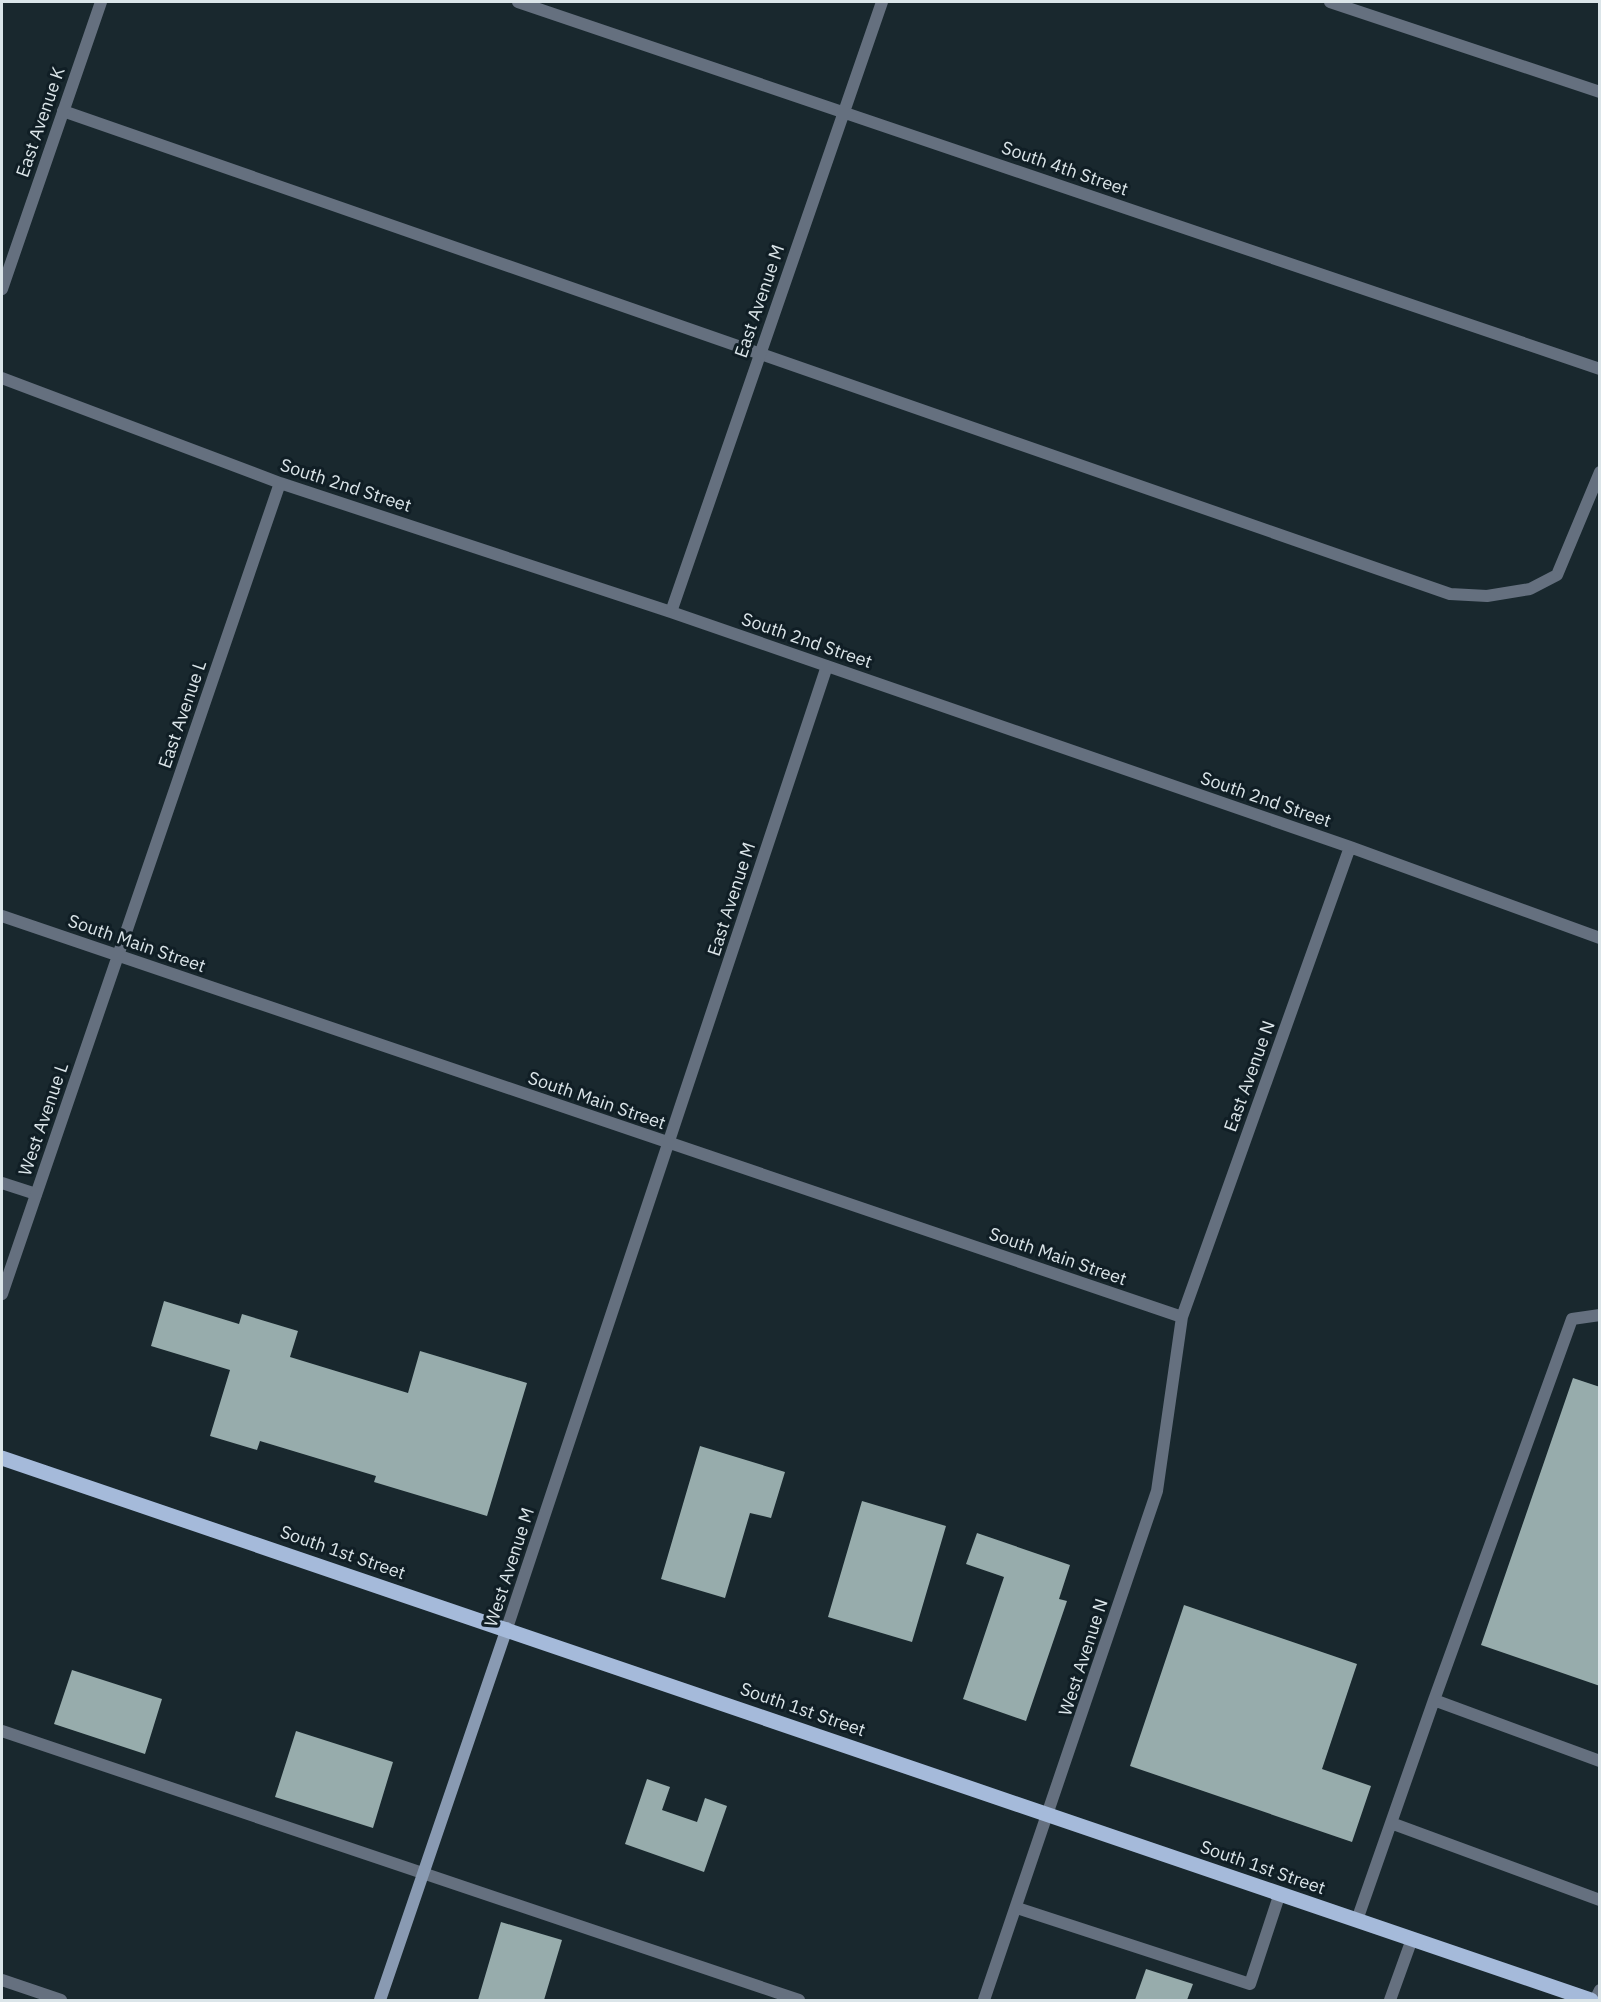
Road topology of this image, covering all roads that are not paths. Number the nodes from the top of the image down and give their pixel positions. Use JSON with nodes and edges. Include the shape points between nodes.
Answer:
{"nodes":[{"id":1,"x":101,"y":2,"type":"edge"},
{"id":2,"x":518,"y":2,"type":"edge"},
{"id":3,"x":882,"y":2,"type":"edge"},
{"id":4,"x":1330,"y":2,"type":"edge"},
{"id":5,"x":1599,"y":92,"type":"edge"},
{"id":6,"x":63,"y":111,"type":"junction"},
{"id":7,"x":844,"y":112,"type":"junction"},
{"id":8,"x":2,"y":289,"type":"edge"},
{"id":9,"x":760,"y":354,"type":"junction"},
{"id":10,"x":1599,"y":369,"type":"edge"},
{"id":11,"x":2,"y":378,"type":"edge"},
{"id":12,"x":1599,"y":472,"type":"edge"},
{"id":13,"x":280,"y":483,"type":"junction"},
{"id":14,"x":670,"y":612,"type":"junction"},
{"id":15,"x":828,"y":666,"type":"junction"},
{"id":16,"x":1350,"y":847,"type":"junction"},
{"id":17,"x":2,"y":916,"type":"edge"},
{"id":18,"x":1599,"y":938,"type":"edge"},
{"id":19,"x":118,"y":956,"type":"junction"},
{"id":20,"x":668,"y":1143,"type":"junction"},
{"id":21,"x":2,"y":1183,"type":"edge"},
{"id":22,"x":36,"y":1194,"type":"junction"},
{"id":23,"x":2,"y":1294,"type":"edge"},
{"id":24,"x":1599,"y":1315,"type":"edge"},
{"id":25,"x":1182,"y":1317,"type":"junction"},
{"id":26,"x":2,"y":1458,"type":"edge"},
{"id":27,"x":507,"y":1628,"type":"junction"},
{"id":28,"x":1434,"y":1700,"type":"junction"},
{"id":29,"x":2,"y":1731,"type":"edge"},
{"id":30,"x":1599,"y":1761,"type":"edge"},
{"id":31,"x":1050,"y":1814,"type":"junction"},
{"id":32,"x":1390,"y":1823,"type":"junction"},
{"id":33,"x":424,"y":1874,"type":"junction"},
{"id":34,"x":1280,"y":1893,"type":"junction"},
{"id":35,"x":1599,"y":1900,"type":"edge"},
{"id":36,"x":1017,"y":1908,"type":"junction"},
{"id":37,"x":1357,"y":1920,"type":"junction"},
{"id":38,"x":1412,"y":1939,"type":"junction"},
{"id":39,"x":2,"y":1980,"type":"edge"},
{"id":40,"x":1599,"y":1990,"type":"edge"},
{"id":41,"x":61,"y":2001,"type":"edge"},
{"id":42,"x":380,"y":2001,"type":"edge"},
{"id":43,"x":799,"y":2001,"type":"edge"},
{"id":44,"x":984,"y":2001,"type":"edge"},
{"id":45,"x":1390,"y":2001,"type":"edge"},
{"id":46,"x":1593,"y":2001,"type":"edge"}],
"edges":[{"from":1,"to":6,"type":"street","name":"East Avenue K"},
{"from":2,"to":7,"type":"street","name":"South 4th Street"},
{"from":3,"to":7,"type":"street","name":"East Avenue M"},
{"from":4,"to":5,"type":"street"},
{"from":6,"to":8,"type":"street","name":"East Avenue K"},
{"from":6,"to":9,"type":"street"},
{"from":7,"to":9,"type":"street","name":"East Avenue M"},
{"from":7,"to":10,"type":"street","name":"South 4th Street"},
{"from":9,"to":12,"type":"street","via":[[1450,594],[1487,596],[1530,590],[1557,575]]},
{"from":9,"to":14,"type":"street","name":"East Avenue M"},
{"from":11,"to":13,"type":"street","name":"South 2nd Street"},
{"from":13,"to":14,"type":"street","name":"South 2nd Street"},
{"from":13,"to":19,"type":"street","name":"East Avenue L"},
{"from":14,"to":15,"type":"street","name":"South 2nd Street"},
{"from":15,"to":16,"type":"street","name":"South 2nd Street"},
{"from":15,"to":20,"type":"street","name":"East Avenue M"},
{"from":16,"to":18,"type":"street","name":"South 2nd Street"},
{"from":16,"to":25,"type":"street","name":"East Avenue N"},
{"from":17,"to":19,"type":"street","name":"South Main Street"},
{"from":19,"to":20,"type":"street","name":"South Main Street"},
{"from":19,"to":22,"type":"street","name":"West Avenue L"},
{"from":20,"to":25,"type":"street","name":"South Main Street"},
{"from":20,"to":27,"type":"street","name":"West Avenue M"},
{"from":21,"to":22,"type":"street"},
{"from":22,"to":23,"type":"street","name":"West Avenue L"},
{"from":24,"to":28,"type":"street","via":[[1572,1319]]},
{"from":25,"to":31,"type":"street","name":"West Avenue N","via":[[1157,1491]]},
{"from":26,"to":27,"type":"main road","name":"South 1st Street"},
{"from":27,"to":31,"type":"main road","name":"South 1st Street"},
{"from":27,"to":33,"type":"street","name":"West Avenue M"},
{"from":28,"to":30,"type":"street"},
{"from":28,"to":32,"type":"street"},
{"from":29,"to":33,"type":"street"},
{"from":31,"to":34,"type":"main road","name":"South 1st Street"},
{"from":31,"to":36,"type":"street","name":"West Avenue N"},
{"from":32,"to":35,"type":"street"},
{"from":32,"to":37,"type":"street"},
{"from":33,"to":42,"type":"street","name":"West Avenue M"},
{"from":33,"to":43,"type":"street"},
{"from":34,"to":36,"type":"street","via":[[1250,1984]]},
{"from":34,"to":37,"type":"main road","name":"South 1st Street"},
{"from":36,"to":44,"type":"street","name":"West Avenue N"},
{"from":37,"to":38,"type":"main road","name":"South 1st Street"},
{"from":38,"to":45,"type":"street"},
{"from":38,"to":46,"type":"main road","name":"South 1st Street"},
{"from":39,"to":41,"type":"street"},
{"from":40,"to":46,"type":"street"}]}
